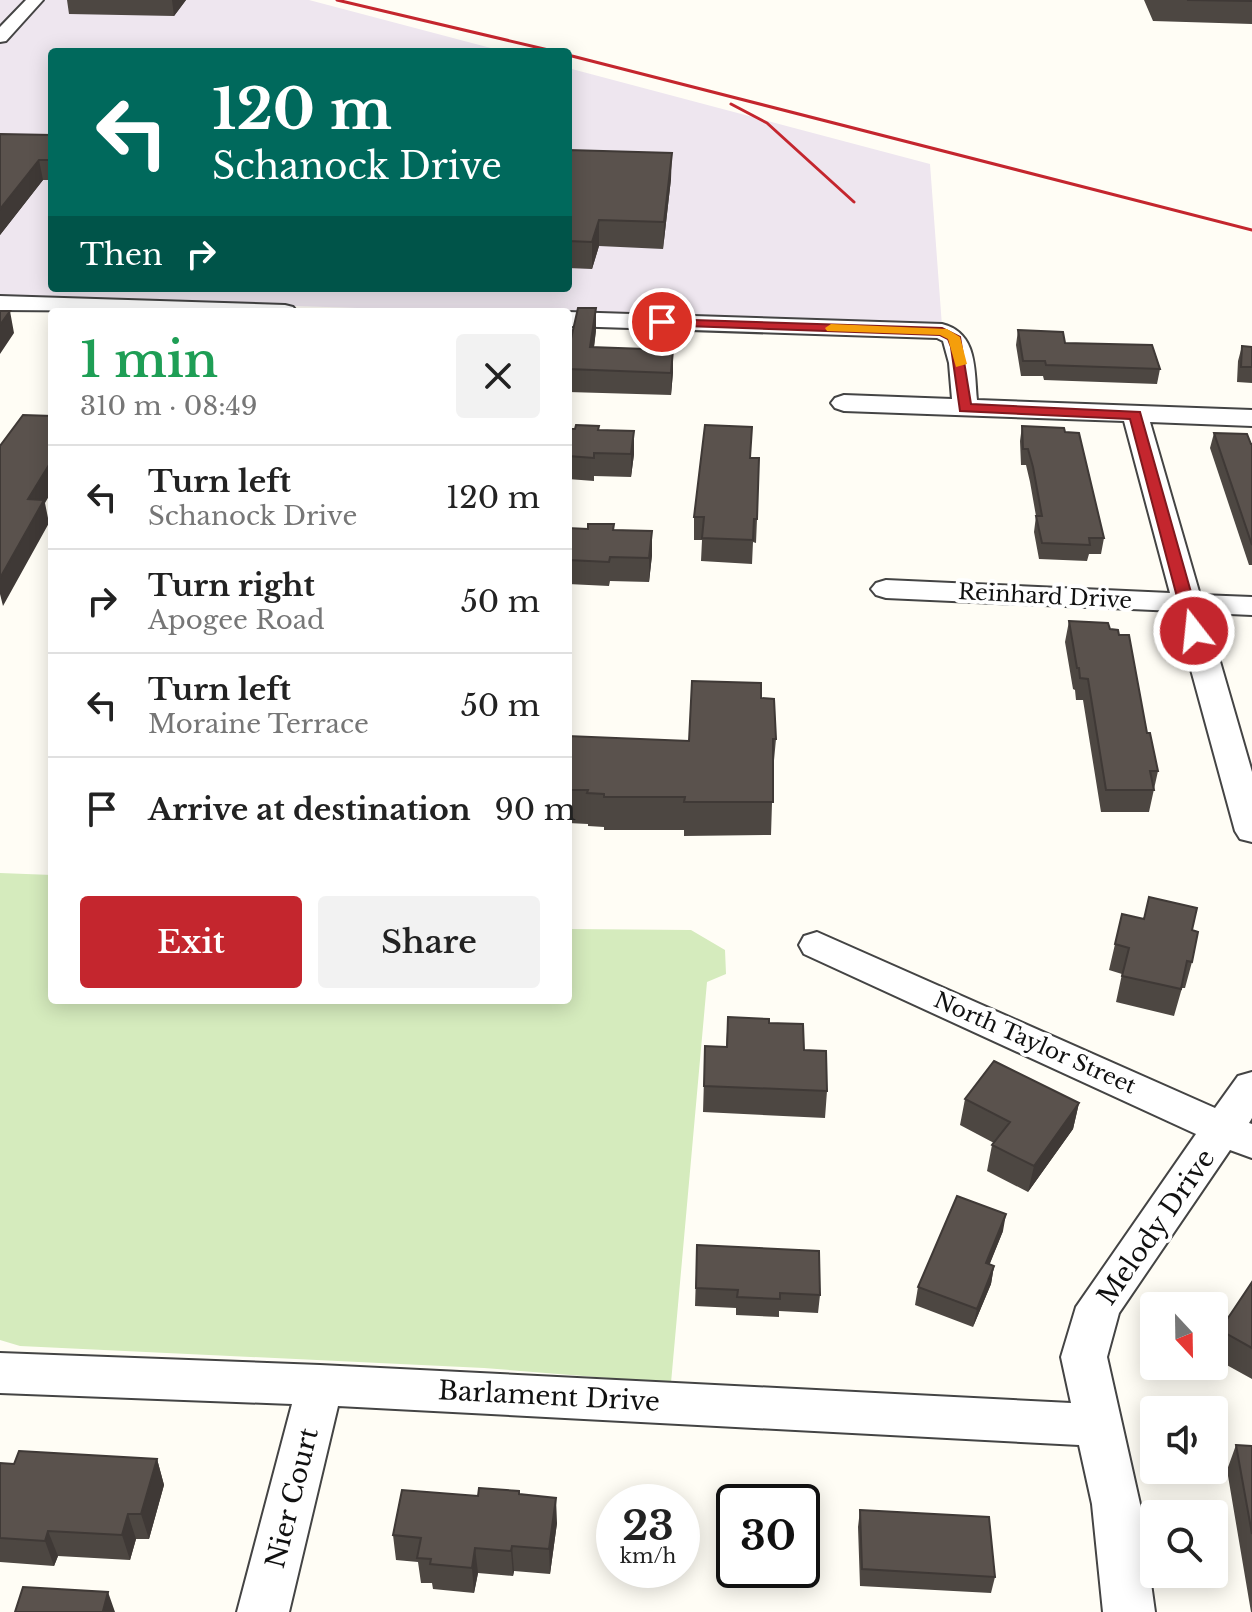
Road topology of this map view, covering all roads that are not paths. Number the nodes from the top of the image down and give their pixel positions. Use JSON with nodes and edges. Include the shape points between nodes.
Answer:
{"nodes":[{"id":1,"x":35,"y":0,"type":"edge"},
{"id":2,"x":0,"y":37,"type":"edge"},
{"id":3,"x":0,"y":303,"type":"edge"},
{"id":4,"x":158,"y":308,"type":"edge"},
{"id":5,"x":572,"y":319,"type":"edge"},
{"id":6,"x":844,"y":403,"type":"dead end"},
{"id":7,"x":965,"y":408,"type":"junction"},
{"id":8,"x":1135,"y":415,"type":"junction"},
{"id":9,"x":1252,"y":418,"type":"edge"},
{"id":10,"x":886,"y":589,"type":"dead end"},
{"id":11,"x":1186,"y":603,"type":"junction"},
{"id":12,"x":1252,"y":606,"type":"edge"},
{"id":13,"x":1252,"y":831,"type":"edge"},
{"id":14,"x":817,"y":945,"type":"dead end"},
{"id":15,"x":1252,"y":1087,"type":"edge"},
{"id":16,"x":1238,"y":1135,"type":"edge"},
{"id":17,"x":0,"y":1373,"type":"edge"},
{"id":18,"x":320,"y":1385,"type":"junction"},
{"id":19,"x":1099,"y":1425,"type":"junction"},
{"id":20,"x":263,"y":1612,"type":"edge"},
{"id":21,"x":1129,"y":1612,"type":"edge"}],
"edges":[{"from":1,"to":2,"type":"street"},
{"from":3,"to":4,"type":"street"},
{"from":5,"to":7,"type":"street","via":[[942,331],[954,337],[957,347]]},
{"from":6,"to":7,"type":"street"},
{"from":7,"to":8,"type":"street"},
{"from":8,"to":9,"type":"street"},
{"from":8,"to":11,"type":"street"},
{"from":10,"to":11,"type":"street","name":"Reinhard Drive"},
{"from":11,"to":12,"type":"street","name":"Reinhard Drive"},
{"from":11,"to":13,"type":"street"},
{"from":14,"to":16,"type":"street","name":"North Taylor Street"},
{"from":15,"to":16,"type":"street","name":"Melody Drive"},
{"from":16,"to":19,"type":"street","name":"Melody Drive","via":[[1098,1307],[1084,1357]]},
{"from":17,"to":18,"type":"street","name":"Barlament Drive"},
{"from":18,"to":19,"type":"street","name":"Barlament Drive"},
{"from":18,"to":20,"type":"street","name":"Nier Court"},
{"from":19,"to":21,"type":"street","name":"Melody Drive","via":[[1116,1504]]}]}
